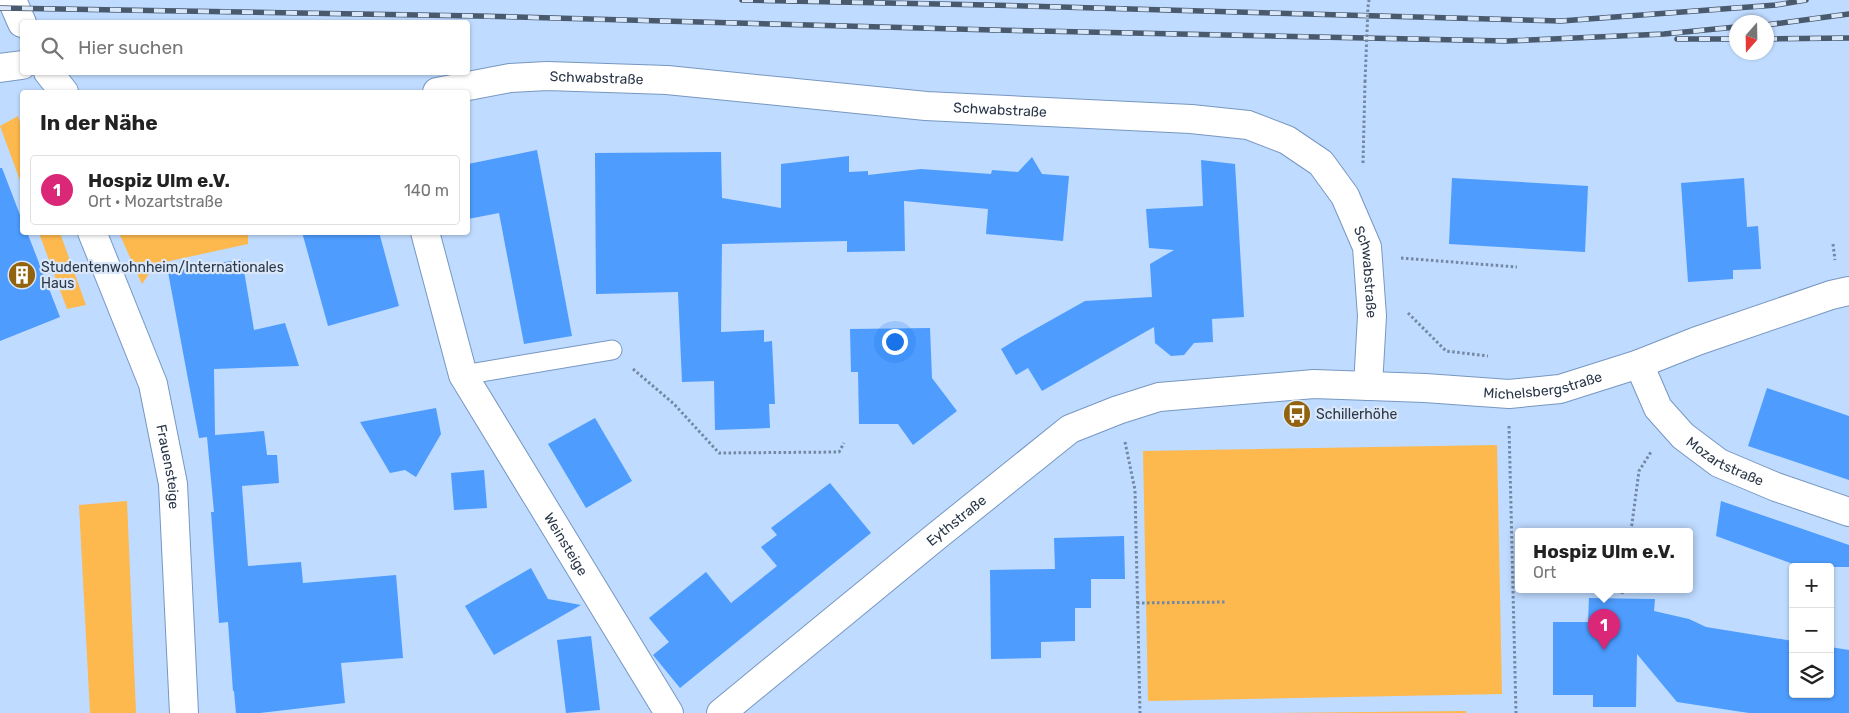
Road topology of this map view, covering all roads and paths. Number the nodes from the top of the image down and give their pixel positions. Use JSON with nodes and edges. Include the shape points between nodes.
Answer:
{"nodes":[{"id":1,"x":12,"y":0,"type":"edge"},
{"id":2,"x":1368,"y":0,"type":"edge"},
{"id":3,"x":21,"y":20,"type":"edge"},
{"id":4,"x":20,"y":65,"type":"edge"},
{"id":5,"x":0,"y":68,"type":"edge"},
{"id":6,"x":50,"y":75,"type":"edge"},
{"id":7,"x":62,"y":90,"type":"edge"},
{"id":8,"x":447,"y":90,"type":"edge"},
{"id":9,"x":1363,"y":172,"type":"dead end"},
{"id":10,"x":93,"y":235,"type":"edge"},
{"id":11,"x":426,"y":235,"type":"edge"},
{"id":12,"x":1398,"y":258,"type":"dead end"},
{"id":13,"x":1516,"y":268,"type":"dead end"},
{"id":14,"x":1849,"y":292,"type":"edge"},
{"id":15,"x":612,"y":350,"type":"joint"},
{"id":16,"x":1639,"y":364,"type":"junction"},
{"id":17,"x":464,"y":375,"type":"junction"},
{"id":18,"x":1368,"y":386,"type":"junction"},
{"id":19,"x":1222,"y":391,"type":"joint"},
{"id":20,"x":1118,"y":410,"type":"junction"},
{"id":21,"x":1671,"y":422,"type":"junction"},
{"id":22,"x":1510,"y":437,"type":"dead end"},
{"id":23,"x":844,"y":443,"type":"dead end"},
{"id":24,"x":1849,"y":512,"type":"edge"},
{"id":25,"x":1631,"y":528,"type":"edge"},
{"id":26,"x":1227,"y":602,"type":"dead end"},
{"id":27,"x":1137,"y":603,"type":"junction"},
{"id":28,"x":184,"y":713,"type":"edge"},
{"id":29,"x":669,"y":713,"type":"edge"},
{"id":30,"x":721,"y":713,"type":"edge"},
{"id":31,"x":1140,"y":713,"type":"edge"},
{"id":32,"x":1516,"y":713,"type":"edge"}],
"edges":[{"from":1,"to":3,"type":"street"},
{"from":2,"to":9,"type":"path","bridge":true},
{"from":4,"to":5,"type":"street"},
{"from":6,"to":7,"type":"street"},
{"from":8,"to":18,"type":"street","name":"Schwabstraße","via":[[510,78],[547,76],[667,80],[926,106],[1191,119],[1248,125],[1287,140],[1321,163],[1345,196],[1367,247],[1372,316]]},
{"from":10,"to":28,"type":"street","name":"Frauensteige","via":[[153,384],[173,484]]},
{"from":11,"to":17,"type":"street","name":"Weinsteige"},
{"from":12,"to":13,"type":"path"},
{"from":14,"to":16,"type":"street","name":"Michelsbergstraße","via":[[1830,294]]},
{"from":15,"to":17,"type":"lane"},
{"from":15,"to":23,"type":"path","via":[[674,404],[720,453],[839,452]]},
{"from":16,"to":18,"type":"street","name":"Michelsbergstraße","via":[[1560,389],[1509,394]]},
{"from":16,"to":21,"type":"street","name":"Mozartstraße","via":[[1654,400]]},
{"from":17,"to":29,"type":"street","name":"Weinsteige"},
{"from":18,"to":19,"type":"street","name":"Michelsbergstraße","via":[[1314,384]]},
{"from":19,"to":20,"type":"street","name":"Eythstraße","via":[[1159,397]]},
{"from":20,"to":27,"type":"path","via":[[1135,490]]},
{"from":20,"to":30,"type":"street","name":"Eythstraße","via":[[1070,429]]},
{"from":21,"to":24,"type":"street","name":"Mozartstraße","via":[[1683,436],[1719,463]]},
{"from":21,"to":25,"type":"path","via":[[1639,471]]},
{"from":22,"to":32,"type":"path"},
{"from":26,"to":27,"type":"path"},
{"from":27,"to":31,"type":"path"}]}
